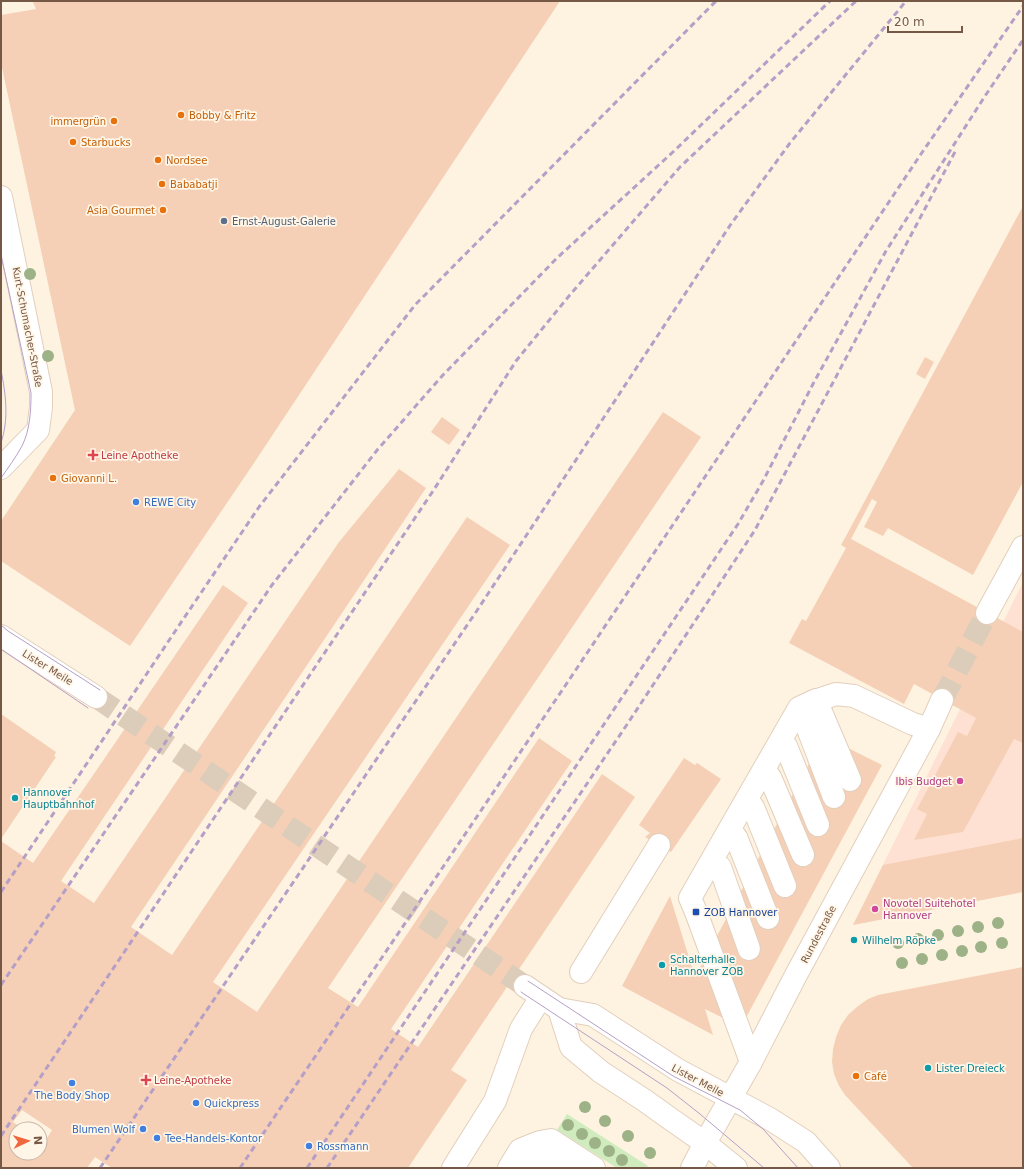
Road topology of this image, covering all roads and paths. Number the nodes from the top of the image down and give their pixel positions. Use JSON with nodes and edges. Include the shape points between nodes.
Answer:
{"nodes":[{"id":1,"x":1,"y":197,"type":"edge"},
{"id":2,"x":1,"y":468,"type":"edge"},
{"id":3,"x":1023,"y":547,"type":"edge"},
{"id":4,"x":987,"y":613,"type":"tunnel mouth"},
{"id":5,"x":1,"y":636,"type":"edge"},
{"id":6,"x":96,"y":697,"type":"tunnel mouth"},
{"id":7,"x":942,"y":700,"type":"tunnel mouth"},
{"id":8,"x":810,"y":706,"type":"junction"},
{"id":9,"x":929,"y":729,"type":"junction"},
{"id":10,"x":786,"y":746,"type":"junction"},
{"id":11,"x":770,"y":777,"type":"junction"},
{"id":12,"x":850,"y":780,"type":"dead end"},
{"id":13,"x":834,"y":798,"type":"dead end"},
{"id":14,"x":753,"y":807,"type":"junction"},
{"id":15,"x":818,"y":825,"type":"dead end"},
{"id":16,"x":736,"y":838,"type":"junction"},
{"id":17,"x":659,"y":845,"type":"dead end"},
{"id":18,"x":803,"y":855,"type":"dead end"},
{"id":19,"x":720,"y":868,"type":"junction"},
{"id":20,"x":784,"y":886,"type":"dead end"},
{"id":21,"x":696,"y":912,"type":"junction"},
{"id":22,"x":768,"y":918,"type":"dead end"},
{"id":23,"x":749,"y":949,"type":"dead end"},
{"id":24,"x":581,"y":972,"type":"dead end"},
{"id":25,"x":541,"y":997,"type":"junction"},
{"id":26,"x":751,"y":1062,"type":"junction"},
{"id":27,"x":731,"y":1098,"type":"junction"},
{"id":28,"x":705,"y":1143,"type":"junction"},
{"id":29,"x":453,"y":1168,"type":"edge"},
{"id":30,"x":509,"y":1168,"type":"edge"},
{"id":31,"x":531,"y":1168,"type":"edge"},
{"id":32,"x":566,"y":1168,"type":"edge"},
{"id":33,"x":594,"y":1168,"type":"edge"},
{"id":34,"x":692,"y":1168,"type":"edge"},
{"id":35,"x":736,"y":1168,"type":"edge"},
{"id":36,"x":829,"y":1168,"type":"edge"}],
"edges":[{"from":1,"to":2,"type":"street","name":"Kurt-Schumacher-Straße","via":[[41,392],[38,430]]},
{"from":3,"to":4,"type":"street"},
{"from":5,"to":6,"type":"street","name":"Lister Meile"},
{"from":7,"to":9,"type":"street","name":"Rundestraße"},
{"from":8,"to":9,"type":"street","via":[[836,694],[854,696]]},
{"from":8,"to":10,"type":"street"},
{"from":8,"to":12,"type":"street"},
{"from":8,"to":13,"type":"street"},
{"from":8,"to":21,"type":"street","via":[[799,708],[690,898]]},
{"from":9,"to":26,"type":"street","name":"Rundestraße"},
{"from":10,"to":11,"type":"street"},
{"from":10,"to":15,"type":"street"},
{"from":11,"to":14,"type":"street"},
{"from":11,"to":18,"type":"street"},
{"from":14,"to":16,"type":"street"},
{"from":14,"to":20,"type":"street"},
{"from":16,"to":19,"type":"street"},
{"from":16,"to":22,"type":"street"},
{"from":17,"to":24,"type":"street"},
{"from":19,"to":21,"type":"street"},
{"from":19,"to":23,"type":"street"},
{"from":21,"to":26,"type":"street"},
{"from":25,"to":27,"type":"street","name":"Lister Meile","via":[[593,1015],[678,1070]]},
{"from":25,"to":28,"type":"street","via":[[571,1047],[601,1072]]},
{"from":25,"to":29,"type":"street","via":[[520,1029],[495,1101]]},
{"from":26,"to":27,"type":"street","name":"Rundestraße"},
{"from":27,"to":28,"type":"street","name":"Rundestraße"},
{"from":27,"to":36,"type":"street","name":"Lister Meile","via":[[806,1142]]},
{"from":28,"to":34,"type":"street","name":"Rundestraße"},
{"from":28,"to":35,"type":"street"},
{"from":30,"to":33,"type":"street","via":[[520,1150],[551,1140]]},
{"from":31,"to":32,"type":"street","via":[[539,1163],[553,1162]]}]}
